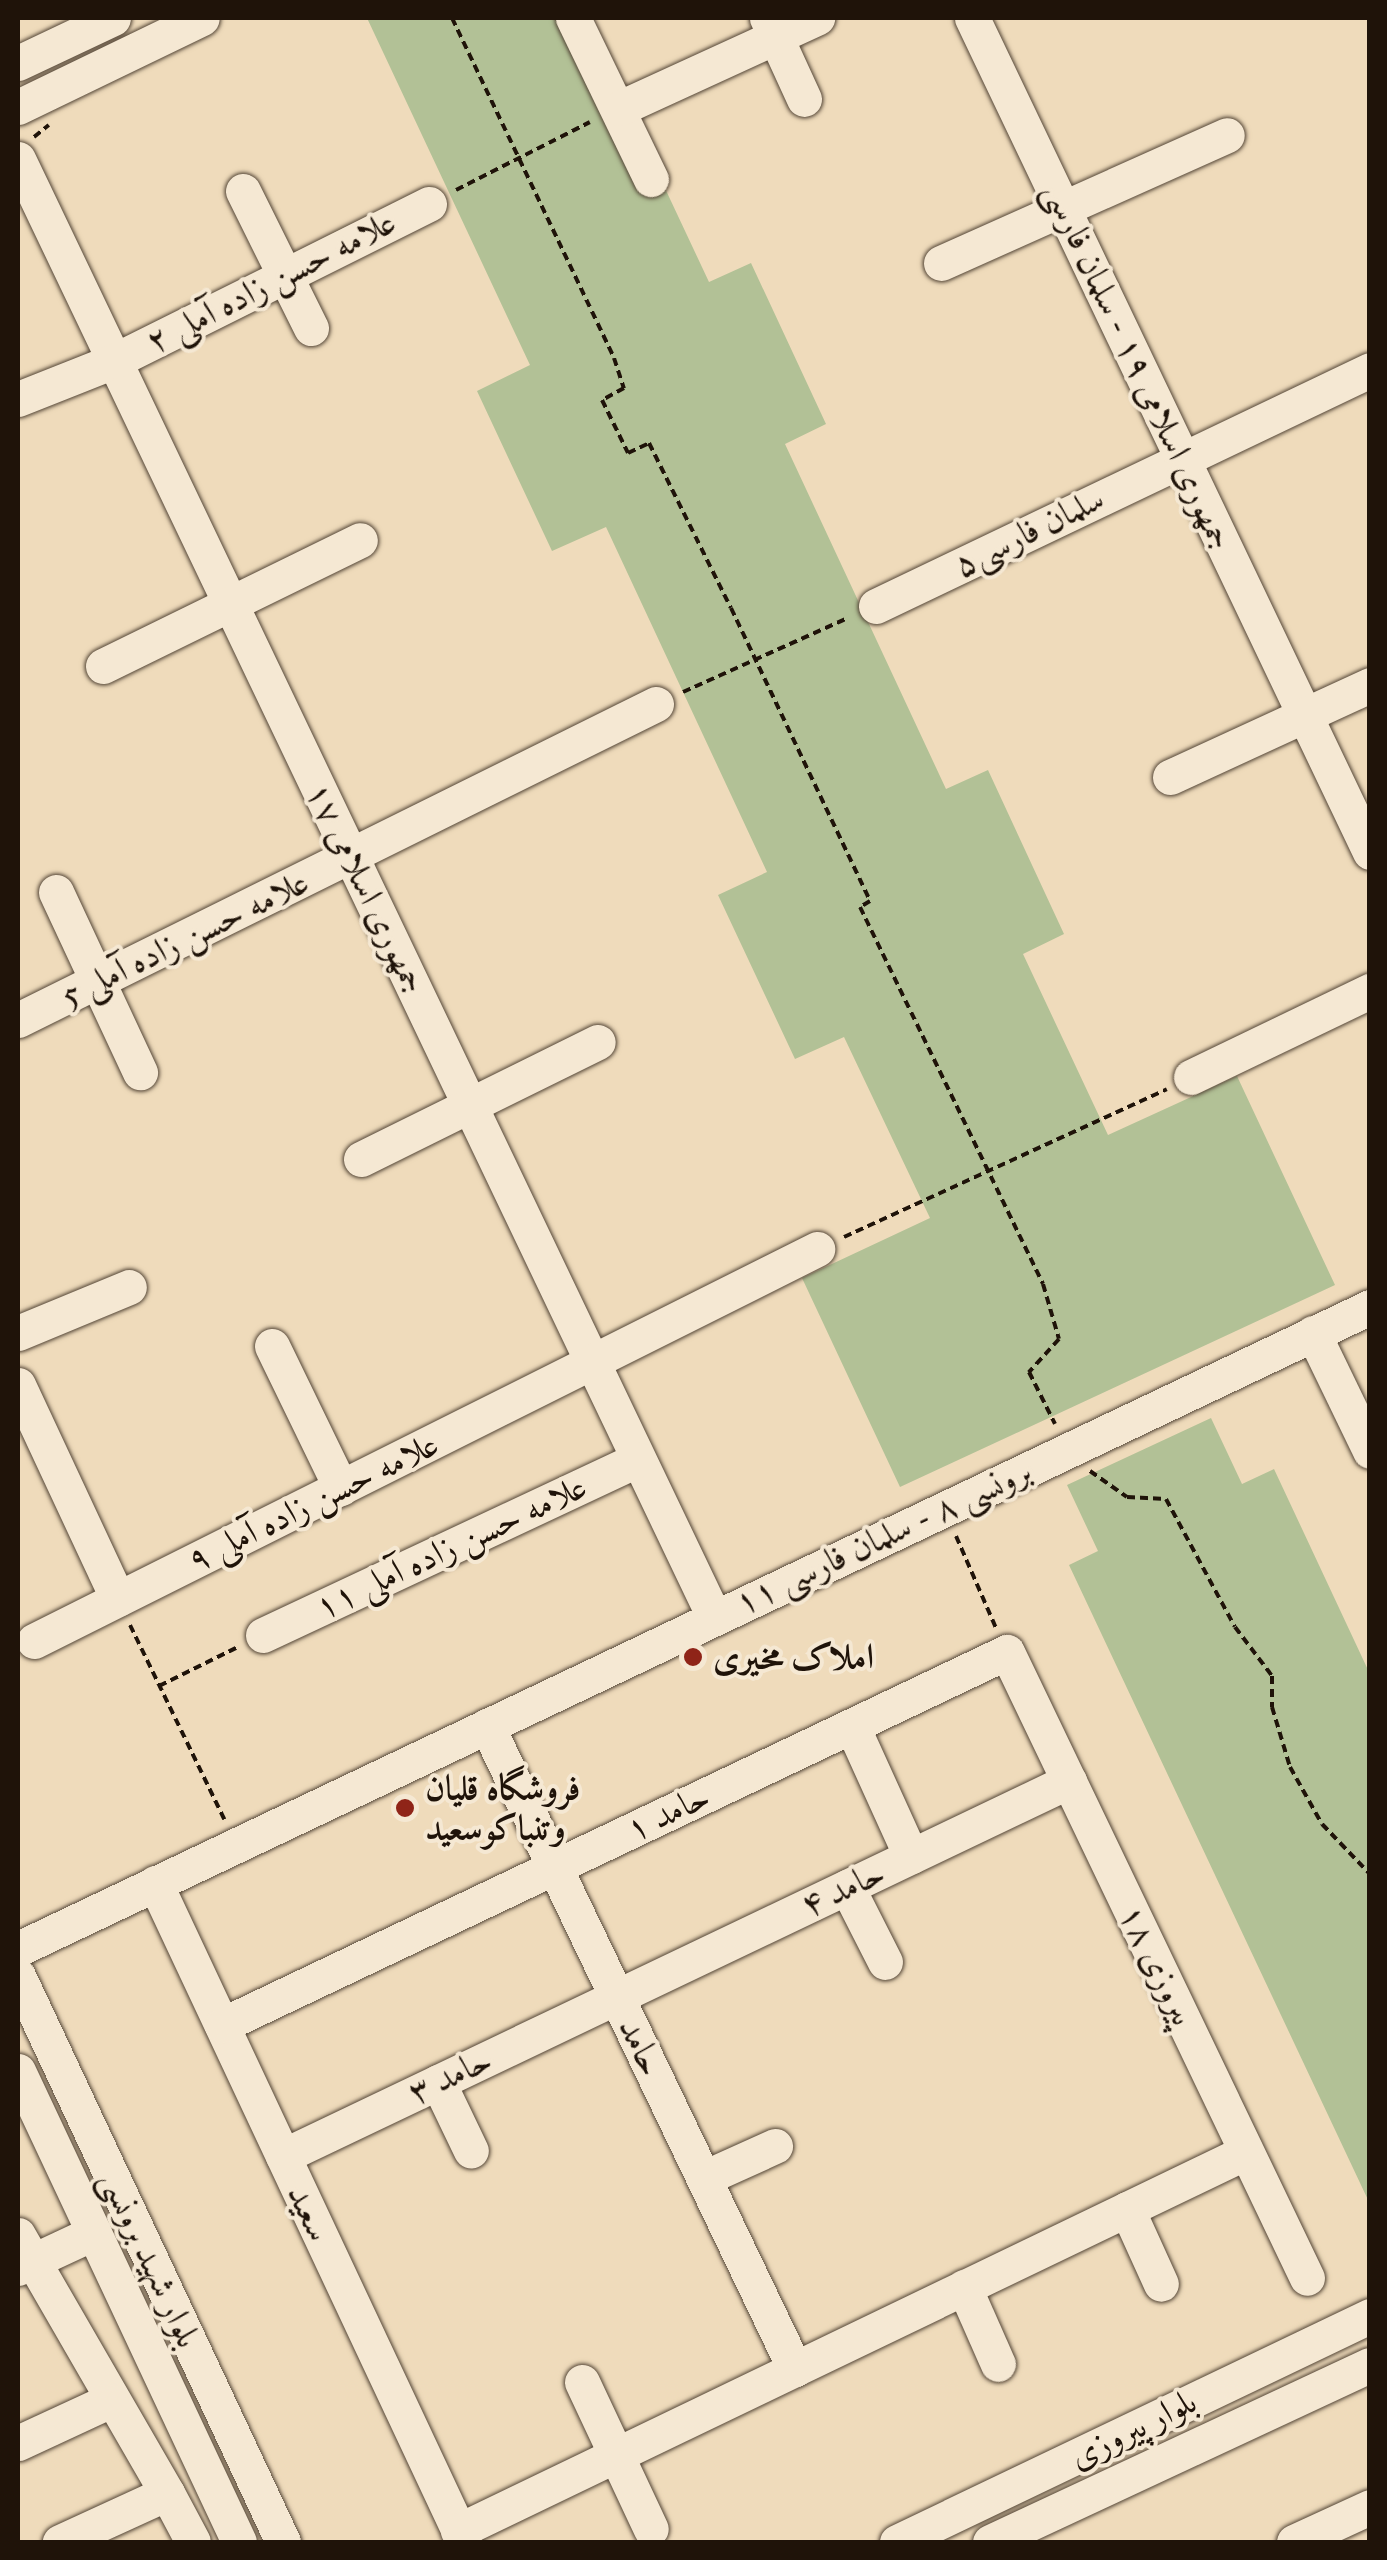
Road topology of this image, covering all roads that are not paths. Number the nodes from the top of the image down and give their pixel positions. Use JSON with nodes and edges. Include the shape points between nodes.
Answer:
{"nodes":[{"id":1,"x":113,"y":18,"type":"edge"},
{"id":2,"x":202,"y":18,"type":"edge"},
{"id":3,"x":573,"y":18,"type":"edge"},
{"id":4,"x":817,"y":18,"type":"edge"},
{"id":5,"x":972,"y":18,"type":"edge"},
{"id":6,"x":771,"y":27,"type":"edge"},
{"id":7,"x":18,"y":64,"type":"edge"},
{"id":8,"x":804,"y":99,"type":"dead end"},
{"id":9,"x":18,"y":106,"type":"edge"},
{"id":10,"x":620,"y":108,"type":"junction"},
{"id":11,"x":1227,"y":136,"type":"dead end"},
{"id":12,"x":18,"y":159,"type":"edge"},
{"id":13,"x":651,"y":180,"type":"dead end"},
{"id":14,"x":243,"y":190,"type":"dead end"},
{"id":15,"x":429,"y":204,"type":"road end"},
{"id":16,"x":1063,"y":209,"type":"junction"},
{"id":17,"x":941,"y":263,"type":"dead end"},
{"id":18,"x":284,"y":272,"type":"junction"},
{"id":19,"x":311,"y":328,"type":"dead end"},
{"id":20,"x":114,"y":361,"type":"junction"},
{"id":21,"x":1370,"y":370,"type":"edge"},
{"id":22,"x":18,"y":399,"type":"edge"},
{"id":23,"x":1182,"y":458,"type":"junction"},
{"id":24,"x":360,"y":540,"type":"dead end"},
{"id":25,"x":230,"y":603,"type":"junction"},
{"id":26,"x":876,"y":606,"type":"road end"},
{"id":27,"x":103,"y":666,"type":"dead end"},
{"id":28,"x":1370,"y":685,"type":"edge"},
{"id":29,"x":656,"y":704,"type":"road end"},
{"id":30,"x":1304,"y":715,"type":"junction"},
{"id":31,"x":1170,"y":777,"type":"dead end"},
{"id":32,"x":1370,"y":852,"type":"edge"},
{"id":33,"x":352,"y":858,"type":"junction"},
{"id":34,"x":56,"y":892,"type":"dead end"},
{"id":35,"x":96,"y":982,"type":"junction"},
{"id":36,"x":1370,"y":992,"type":"edge"},
{"id":37,"x":18,"y":1020,"type":"edge"},
{"id":38,"x":598,"y":1042,"type":"dead end"},
{"id":39,"x":140,"y":1072,"type":"dead end"},
{"id":40,"x":1192,"y":1077,"type":"road end"},
{"id":41,"x":470,"y":1107,"type":"junction"},
{"id":42,"x":361,"y":1159,"type":"dead end"},
{"id":43,"x":816,"y":1249,"type":"road end"},
{"id":44,"x":129,"y":1288,"type":"dead end"},
{"id":45,"x":1370,"y":1306,"type":"edge"},
{"id":46,"x":18,"y":1333,"type":"edge"},
{"id":47,"x":1313,"y":1333,"type":"junction"},
{"id":48,"x":272,"y":1346,"type":"dead end"},
{"id":49,"x":592,"y":1363,"type":"junction"},
{"id":50,"x":18,"y":1385,"type":"edge"},
{"id":51,"x":1370,"y":1450,"type":"edge"},
{"id":52,"x":638,"y":1458,"type":"junction"},
{"id":53,"x":341,"y":1488,"type":"junction"},
{"id":54,"x":118,"y":1599,"type":"junction"},
{"id":55,"x":714,"y":1617,"type":"junction"},
{"id":56,"x":263,"y":1634,"type":"road end"},
{"id":57,"x":34,"y":1642,"type":"dead end"},
{"id":58,"x":1007,"y":1652,"type":"joint"},
{"id":59,"x":488,"y":1726,"type":"junction"},
{"id":60,"x":852,"y":1726,"type":"junction"},
{"id":61,"x":1069,"y":1781,"type":"junction"},
{"id":62,"x":911,"y":1856,"type":"junction"},
{"id":63,"x":555,"y":1867,"type":"junction"},
{"id":64,"x":155,"y":1884,"type":"junction"},
{"id":65,"x":847,"y":1887,"type":"junction"},
{"id":66,"x":18,"y":1949,"type":"edge"},
{"id":67,"x":885,"y":1962,"type":"dead end"},
{"id":68,"x":18,"y":1976,"type":"edge"},
{"id":69,"x":617,"y":1996,"type":"junction"},
{"id":70,"x":222,"y":2026,"type":"junction"},
{"id":71,"x":18,"y":2071,"type":"edge"},
{"id":72,"x":438,"y":2082,"type":"junction"},
{"id":73,"x":775,"y":2146,"type":"dead end"},
{"id":74,"x":471,"y":2151,"type":"dead end"},
{"id":75,"x":1246,"y":2152,"type":"junction"},
{"id":76,"x":282,"y":2156,"type":"junction"},
{"id":77,"x":704,"y":2178,"type":"junction"},
{"id":78,"x":1127,"y":2208,"type":"junction"},
{"id":79,"x":94,"y":2232,"type":"junction"},
{"id":80,"x":22,"y":2255,"type":"edge"},
{"id":81,"x":1307,"y":2278,"type":"dead end"},
{"id":82,"x":1161,"y":2284,"type":"dead end"},
{"id":83,"x":964,"y":2287,"type":"junction"},
{"id":84,"x":1370,"y":2316,"type":"edge"},
{"id":85,"x":998,"y":2364,"type":"dead end"},
{"id":86,"x":1370,"y":2364,"type":"edge"},
{"id":87,"x":795,"y":2369,"type":"junction"},
{"id":88,"x":582,"y":2382,"type":"dead end"},
{"id":89,"x":112,"y":2400,"type":"junction"},
{"id":90,"x":18,"y":2444,"type":"edge"},
{"id":91,"x":616,"y":2455,"type":"junction"},
{"id":92,"x":167,"y":2493,"type":"junction"},
{"id":93,"x":972,"y":2506,"type":"junction"},
{"id":94,"x":1370,"y":2507,"type":"edge"},
{"id":95,"x":651,"y":2530,"type":"dead end"},
{"id":96,"x":461,"y":2537,"type":"edge"},
{"id":97,"x":60,"y":2542,"type":"edge"},
{"id":98,"x":193,"y":2542,"type":"edge"},
{"id":99,"x":239,"y":2542,"type":"edge"},
{"id":100,"x":283,"y":2542,"type":"edge"},
{"id":101,"x":896,"y":2542,"type":"edge"},
{"id":102,"x":989,"y":2542,"type":"edge"},
{"id":103,"x":1294,"y":2542,"type":"edge"}],
"edges":[{"from":1,"to":7,"type":"street"},
{"from":2,"to":9,"type":"street"},
{"from":3,"to":10,"type":"street"},
{"from":4,"to":6,"type":"street"},
{"from":5,"to":16,"type":"street","name":"جمهوری اسلامی ۱۹ - سلمان فارسی"},
{"from":6,"to":8,"type":"street"},
{"from":6,"to":10,"type":"street"},
{"from":10,"to":13,"type":"street"},
{"from":11,"to":16,"type":"street"},
{"from":12,"to":20,"type":"street","name":"جمهوری اسلامی ۱۷"},
{"from":14,"to":18,"type":"street"},
{"from":15,"to":18,"type":"street","name":"علامه حسن زاده آملی ۲"},
{"from":16,"to":17,"type":"street"},
{"from":16,"to":23,"type":"street","name":"جمهوری اسلامی ۱۹ - سلمان فارسی"},
{"from":18,"to":19,"type":"street"},
{"from":18,"to":20,"type":"street","name":"علامه حسن زاده آملی ۲"},
{"from":20,"to":22,"type":"street","name":"علامه حسن زاده آملی ۲"},
{"from":20,"to":25,"type":"street","name":"جمهوری اسلامی ۱۷"},
{"from":21,"to":23,"type":"street","name":"سلمان فارسی۵"},
{"from":23,"to":26,"type":"street","name":"سلمان فارسی۵"},
{"from":23,"to":30,"type":"street","name":"جمهوری اسلامی ۱۹ - سلمان فارسی"},
{"from":24,"to":25,"type":"street"},
{"from":25,"to":27,"type":"street"},
{"from":25,"to":33,"type":"street","name":"جمهوری اسلامی ۱۷"},
{"from":28,"to":30,"type":"street"},
{"from":29,"to":33,"type":"street","name":"علامه حسن زاده آملی 5"},
{"from":30,"to":31,"type":"street"},
{"from":30,"to":32,"type":"street","name":"جمهوری اسلامی ۱۹ - سلمان فارسی"},
{"from":33,"to":35,"type":"street","name":"علامه حسن زاده آملی 5"},
{"from":33,"to":41,"type":"street","name":"جمهوری اسلامی ۱۷"},
{"from":34,"to":35,"type":"street"},
{"from":35,"to":37,"type":"street","name":"علامه حسن زاده آملی 5"},
{"from":35,"to":39,"type":"street"},
{"from":36,"to":40,"type":"street"},
{"from":38,"to":41,"type":"street"},
{"from":41,"to":42,"type":"street"},
{"from":41,"to":49,"type":"street","name":"جمهوری اسلامی ۱۷"},
{"from":43,"to":49,"type":"street","name":"علامه حسن زاده آملی ۹"},
{"from":44,"to":46,"type":"street"},
{"from":45,"to":47,"type":"street","name":"برونسی ۸ - سلمان فارسی ۱۱"},
{"from":47,"to":51,"type":"street"},
{"from":47,"to":55,"type":"street","name":"برونسی ۸ - سلمان فارسی ۱۱"},
{"from":48,"to":53,"type":"street"},
{"from":49,"to":52,"type":"street","name":"جمهوری اسلامی ۱۷"},
{"from":49,"to":53,"type":"street","name":"علامه حسن زاده آملی ۹"},
{"from":50,"to":54,"type":"street"},
{"from":52,"to":55,"type":"street","name":"جمهوری اسلامی ۱۷"},
{"from":52,"to":56,"type":"street","name":"علامه حسن زاده آملی ۱۱"},
{"from":53,"to":54,"type":"street","name":"علامه حسن زاده آملی ۹"},
{"from":54,"to":57,"type":"street","name":"علامه حسن زاده آملی ۹"},
{"from":55,"to":59,"type":"street","name":"برونسی ۸ - سلمان فارسی ۱۱"},
{"from":58,"to":60,"type":"street","name":"حامد ۱"},
{"from":58,"to":61,"type":"street","name":"پیروزی ۱۸"},
{"from":59,"to":63,"type":"street","name":"حامد"},
{"from":59,"to":64,"type":"street","name":"برونسی ۸ - سلمان فارسی ۱۱"},
{"from":60,"to":62,"type":"street"},
{"from":60,"to":63,"type":"street","name":"حامد ۱"},
{"from":61,"to":62,"type":"street","name":"حامد ۴"},
{"from":61,"to":75,"type":"street","name":"پیروزی ۱۸"},
{"from":62,"to":65,"type":"street","name":"حامد ۴"},
{"from":63,"to":69,"type":"street","name":"حامد"},
{"from":63,"to":70,"type":"street","name":"حامد ۱"},
{"from":64,"to":66,"type":"street","name":"برونسی ۸ - سلمان فارسی ۱۱"},
{"from":64,"to":70,"type":"street","name":"سعید"},
{"from":65,"to":67,"type":"street"},
{"from":65,"to":69,"type":"street","name":"حامد ۴"},
{"from":68,"to":100,"type":"street","name":"بلوار شهید برونسی"},
{"from":69,"to":72,"type":"street","name":"حامد ۳"},
{"from":69,"to":77,"type":"street","name":"حامد"},
{"from":70,"to":76,"type":"street","name":"سعید"},
{"from":71,"to":79,"type":"street","name":"بلوار شهید برونسی"},
{"from":72,"to":74,"type":"street"},
{"from":72,"to":76,"type":"street","name":"حامد ۳"},
{"from":73,"to":77,"type":"street"},
{"from":75,"to":78,"type":"street"},
{"from":75,"to":81,"type":"street","name":"پیروزی ۱۸"},
{"from":76,"to":96,"type":"street","name":"سعید"},
{"from":77,"to":87,"type":"street","name":"حامد"},
{"from":78,"to":82,"type":"street"},
{"from":78,"to":83,"type":"street"},
{"from":79,"to":80,"type":"street"},
{"from":79,"to":99,"type":"street","name":"بلوار شهید برونسی"},
{"from":80,"to":89,"type":"street"},
{"from":83,"to":85,"type":"street"},
{"from":83,"to":87,"type":"street"},
{"from":84,"to":93,"type":"street","name":"بلوار پیروزی"},
{"from":86,"to":102,"type":"street","name":"بلوار پیروزی"},
{"from":87,"to":91,"type":"street"},
{"from":88,"to":91,"type":"street"},
{"from":89,"to":90,"type":"street"},
{"from":89,"to":92,"type":"street"},
{"from":91,"to":95,"type":"street"},
{"from":91,"to":96,"type":"street"},
{"from":92,"to":97,"type":"street"},
{"from":92,"to":98,"type":"street"},
{"from":93,"to":101,"type":"street","name":"بلوار پیروزی"},
{"from":93,"to":102,"type":"street"},
{"from":94,"to":103,"type":"street"}]}
